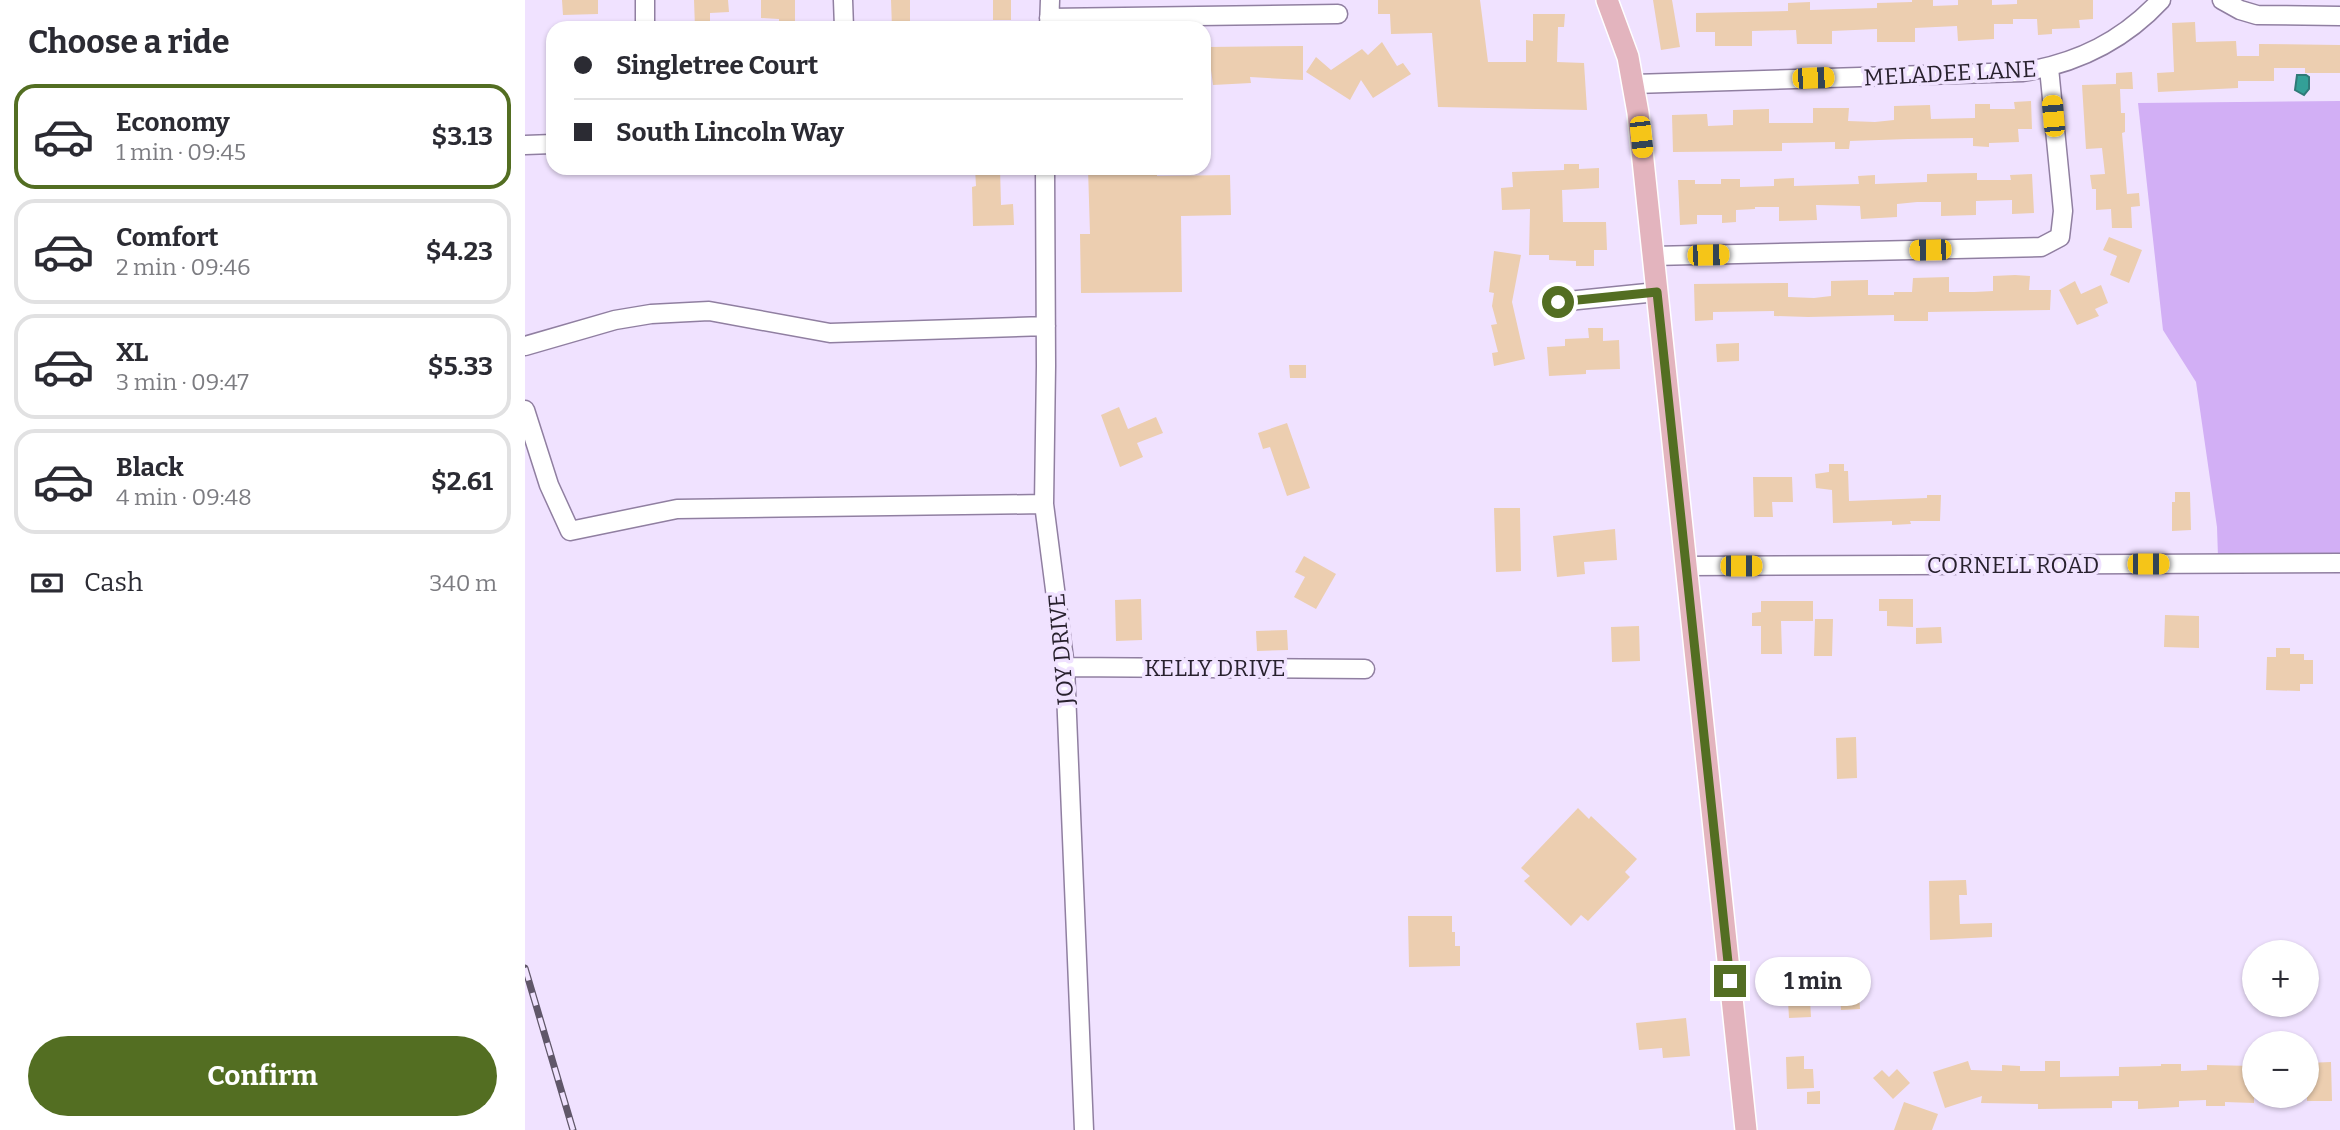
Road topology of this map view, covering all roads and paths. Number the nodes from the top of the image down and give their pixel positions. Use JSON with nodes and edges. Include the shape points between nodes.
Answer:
{"nodes":[{"id":1,"x":645,"y":0,"type":"edge"},
{"id":2,"x":843,"y":0,"type":"edge"},
{"id":3,"x":1051,"y":0,"type":"edge"},
{"id":4,"x":1607,"y":0,"type":"edge"},
{"id":5,"x":2161,"y":0,"type":"edge"},
{"id":6,"x":2222,"y":0,"type":"edge"},
{"id":7,"x":1338,"y":14,"type":"dead end"},
{"id":8,"x":2340,"y":16,"type":"edge"},
{"id":9,"x":645,"y":21,"type":"edge"},
{"id":10,"x":843,"y":21,"type":"edge"},
{"id":11,"x":1049,"y":21,"type":"edge"},
{"id":12,"x":1113,"y":21,"type":"edge"},
{"id":13,"x":2049,"y":68,"type":"junction"},
{"id":14,"x":1634,"y":84,"type":"junction"},
{"id":15,"x":546,"y":144,"type":"edge"},
{"id":16,"x":525,"y":145,"type":"edge"},
{"id":17,"x":1045,"y":175,"type":"edge"},
{"id":18,"x":1653,"y":256,"type":"junction"},
{"id":19,"x":1657,"y":292,"type":"junction"},
{"id":20,"x":1558,"y":302,"type":"dead end"},
{"id":21,"x":1046,"y":326,"type":"junction"},
{"id":22,"x":525,"y":346,"type":"edge"},
{"id":23,"x":525,"y":410,"type":"edge"},
{"id":24,"x":1044,"y":504,"type":"junction"},
{"id":25,"x":2340,"y":563,"type":"edge"},
{"id":26,"x":1686,"y":566,"type":"junction"},
{"id":27,"x":1065,"y":667,"type":"junction"},
{"id":28,"x":1365,"y":669,"type":"dead end"},
{"id":29,"x":1084,"y":1130,"type":"edge"},
{"id":30,"x":1746,"y":1130,"type":"edge"}],
"edges":[{"from":1,"to":9,"type":"street"},
{"from":2,"to":10,"type":"street"},
{"from":3,"to":11,"type":"street"},
{"from":4,"to":14,"type":"main road"},
{"from":5,"to":13,"type":"street","name":"MELADEE LANE","via":[[2106,46]]},
{"from":6,"to":8,"type":"street","via":[[2257,15]]},
{"from":7,"to":12,"type":"street"},
{"from":13,"to":14,"type":"street","name":"MELADEE LANE"},
{"from":13,"to":18,"type":"street","via":[[2063,211],[2060,237],[2041,247]]},
{"from":14,"to":18,"type":"main road"},
{"from":15,"to":16,"type":"street"},
{"from":17,"to":21,"type":"street","name":"JOY DRIVE"},
{"from":18,"to":19,"type":"main road"},
{"from":19,"to":20,"type":"street"},
{"from":19,"to":26,"type":"main road"},
{"from":21,"to":22,"type":"street","via":[[830,333],[709,311],[615,320]]},
{"from":21,"to":24,"type":"street","name":"JOY DRIVE"},
{"from":23,"to":24,"type":"street","via":[[548,485],[570,531],[677,509]]},
{"from":24,"to":27,"type":"street","name":"JOY DRIVE"},
{"from":25,"to":26,"type":"street","name":"CORNELL ROAD"},
{"from":26,"to":30,"type":"main road"},
{"from":27,"to":28,"type":"street","name":"KELLY DRIVE"},
{"from":27,"to":29,"type":"street","name":"JOY DRIVE"}]}
